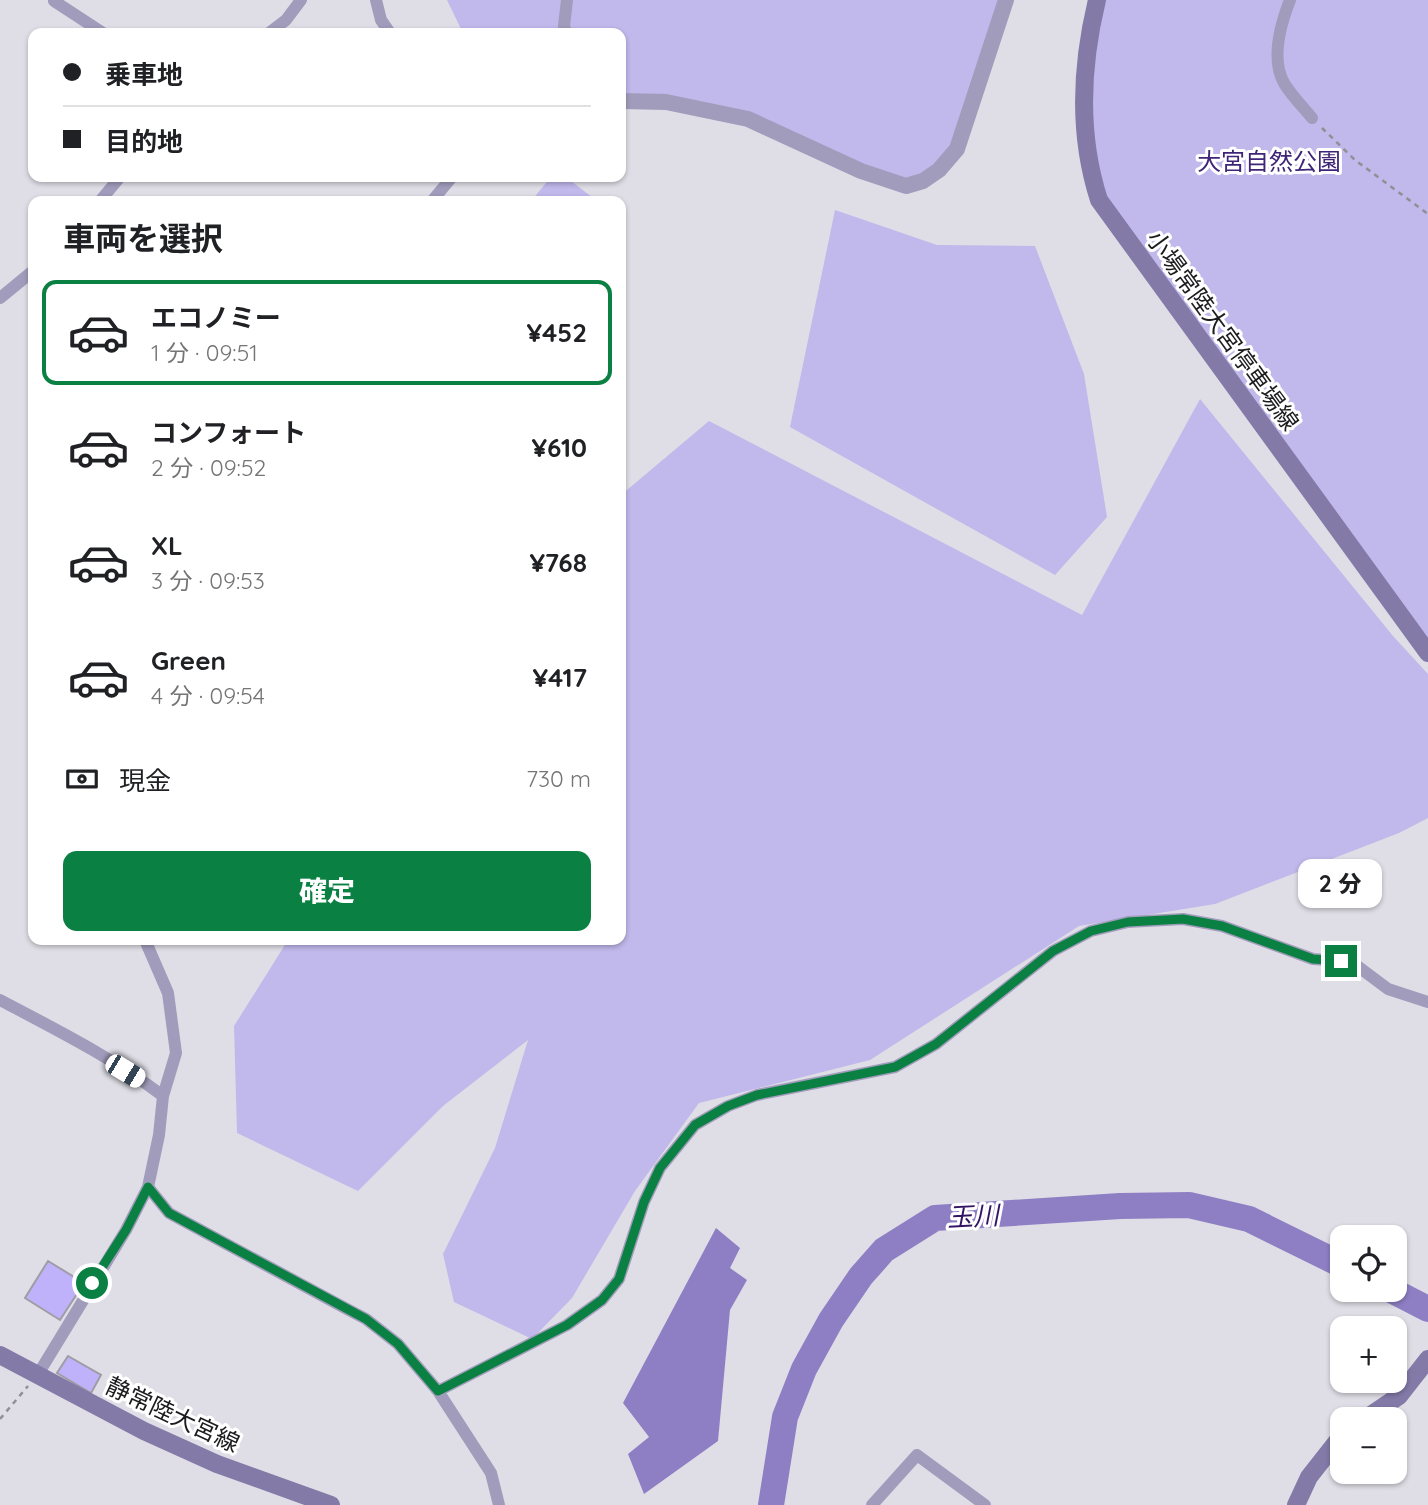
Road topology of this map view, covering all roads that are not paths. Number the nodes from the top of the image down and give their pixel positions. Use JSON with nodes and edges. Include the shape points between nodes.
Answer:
{"nodes":[{"id":1,"x":301,"y":0,"type":"edge"},
{"id":2,"x":376,"y":0,"type":"edge"},
{"id":3,"x":567,"y":0,"type":"edge"},
{"id":4,"x":1006,"y":0,"type":"edge"},
{"id":5,"x":1097,"y":0,"type":"edge"},
{"id":6,"x":1290,"y":0,"type":"edge"},
{"id":7,"x":54,"y":1,"type":"edge"},
{"id":8,"x":95,"y":28,"type":"edge"},
{"id":9,"x":276,"y":28,"type":"edge"},
{"id":10,"x":387,"y":28,"type":"edge"},
{"id":11,"x":565,"y":28,"type":"edge"},
{"id":12,"x":626,"y":101,"type":"edge"},
{"id":13,"x":1312,"y":118,"type":"road end"},
{"id":14,"x":116,"y":182,"type":"edge"},
{"id":15,"x":448,"y":182,"type":"edge"},
{"id":16,"x":104,"y":196,"type":"edge"},
{"id":17,"x":436,"y":196,"type":"edge"},
{"id":18,"x":28,"y":275,"type":"edge"},
{"id":19,"x":0,"y":298,"type":"edge"},
{"id":20,"x":1428,"y":653,"type":"edge"},
{"id":21,"x":147,"y":945,"type":"edge"},
{"id":22,"x":0,"y":1000,"type":"edge"},
{"id":23,"x":1428,"y":1002,"type":"edge"},
{"id":24,"x":163,"y":1096,"type":"junction"},
{"id":25,"x":148,"y":1187,"type":"junction"},
{"id":26,"x":0,"y":1355,"type":"edge"},
{"id":27,"x":1428,"y":1359,"type":"edge"},
{"id":28,"x":37,"y":1376,"type":"junction"},
{"id":29,"x":438,"y":1391,"type":"junction"},
{"id":30,"x":1383,"y":1407,"type":"edge"},
{"id":31,"x":1330,"y":1450,"type":"edge"},
{"id":32,"x":331,"y":1505,"type":"edge"},
{"id":33,"x":499,"y":1505,"type":"edge"},
{"id":34,"x":872,"y":1505,"type":"edge"},
{"id":35,"x":985,"y":1505,"type":"edge"},
{"id":36,"x":1296,"y":1505,"type":"edge"}],
"edges":[{"from":1,"to":9,"type":"street"},
{"from":2,"to":10,"type":"street"},
{"from":3,"to":11,"type":"street"},
{"from":4,"to":12,"type":"street","via":[[957,149],[939,170],[906,186],[861,171],[748,119],[666,102]]},
{"from":5,"to":20,"type":"main road","name":"小場常陸大宮停車場線","via":[[1088,37],[1084,92],[1088,155],[1099,200]]},
{"from":6,"to":13,"type":"street","via":[[1281,24],[1278,59],[1283,81]]},
{"from":7,"to":8,"type":"street"},
{"from":14,"to":16,"type":"street"},
{"from":15,"to":17,"type":"street"},
{"from":18,"to":19,"type":"street"},
{"from":21,"to":24,"type":"street","via":[[169,993],[176,1053]]},
{"from":22,"to":24,"type":"street"},
{"from":23,"to":29,"type":"street","via":[[1388,989],[1356,965],[1313,959],[1222,926],[1183,919],[1128,922],[1091,931],[1053,951],[936,1044],[895,1067],[757,1095],[695,1125],[660,1168],[619,1279],[602,1300],[567,1325]]},
{"from":24,"to":25,"type":"street"},
{"from":25,"to":28,"type":"street"},
{"from":25,"to":29,"type":"street","via":[[169,1213],[366,1319],[398,1344]]},
{"from":26,"to":28,"type":"main road","name":"静常陸大宮線"},
{"from":27,"to":30,"type":"main road","via":[[1399,1396]]},
{"from":28,"to":32,"type":"main road","name":"静常陸大宮線","via":[[217,1464]]},
{"from":29,"to":33,"type":"street","via":[[491,1473]]},
{"from":31,"to":36,"type":"main road","via":[[1309,1477]]},
{"from":34,"to":35,"type":"street","via":[[917,1455]]}]}
